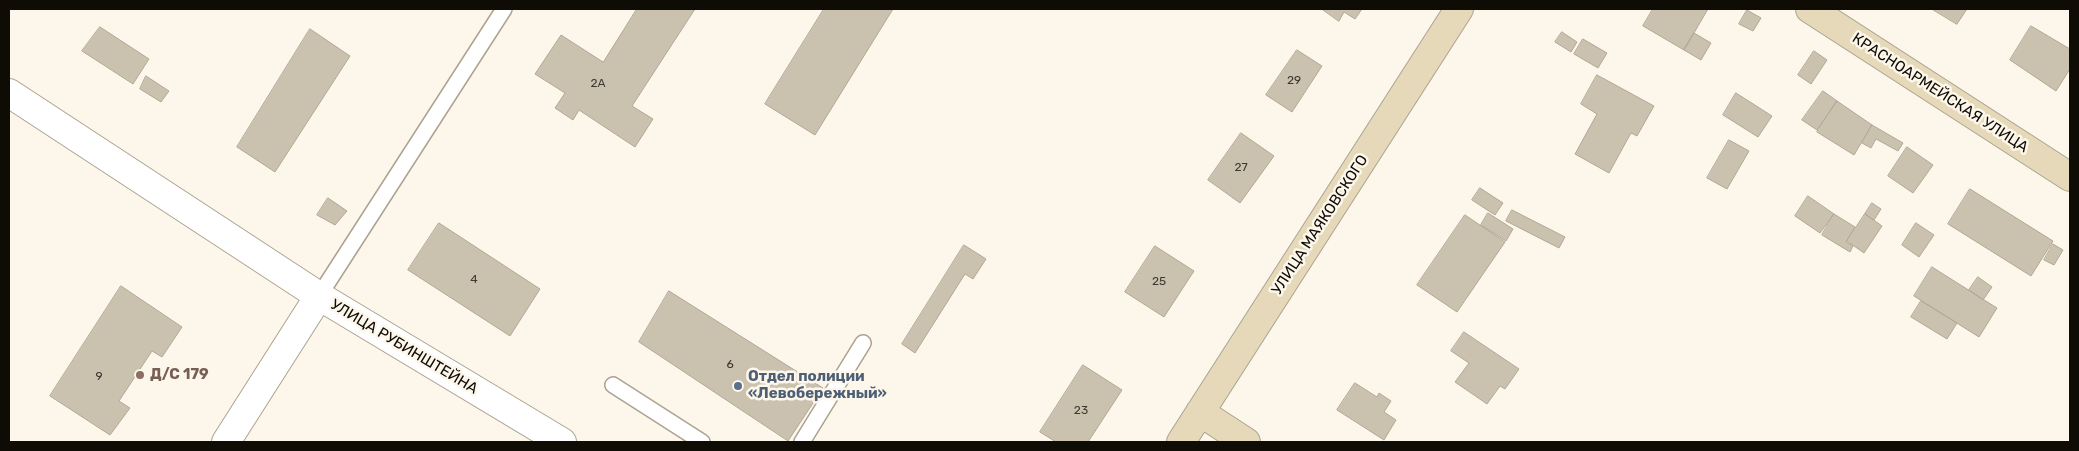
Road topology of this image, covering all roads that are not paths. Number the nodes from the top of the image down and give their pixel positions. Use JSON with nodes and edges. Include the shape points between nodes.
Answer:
{"nodes":[{"id":1,"x":504,"y":9,"type":"edge"},
{"id":2,"x":1459,"y":9,"type":"edge"},
{"id":3,"x":1810,"y":9,"type":"edge"},
{"id":4,"x":9,"y":93,"type":"edge"},
{"id":5,"x":2070,"y":177,"type":"edge"},
{"id":6,"x":319,"y":296,"type":"junction"},
{"id":7,"x":863,"y":343,"type":"dead end"},
{"id":8,"x":613,"y":385,"type":"dead end"},
{"id":9,"x":1200,"y":412,"type":"junction"},
{"id":10,"x":226,"y":442,"type":"edge"},
{"id":11,"x":562,"y":442,"type":"edge"},
{"id":12,"x":702,"y":442,"type":"edge"},
{"id":13,"x":802,"y":442,"type":"edge"},
{"id":14,"x":1181,"y":442,"type":"edge"},
{"id":15,"x":1246,"y":442,"type":"edge"}],
"edges":[{"from":1,"to":6,"type":"lane"},
{"from":2,"to":9,"type":"street","name":"УЛИЦА МАЯКОВСКОГО"},
{"from":3,"to":5,"type":"street","name":"КРАСНОАРМЕЙСКАЯ УЛИЦА"},
{"from":4,"to":6,"type":"street"},
{"from":6,"to":10,"type":"street","name":"УЛИЦА РУБИНШТЕЙНА"},
{"from":6,"to":11,"type":"street","name":"УЛИЦА РУБИНШТЕЙНА"},
{"from":7,"to":13,"type":"lane"},
{"from":8,"to":12,"type":"lane"},
{"from":9,"to":14,"type":"street","name":"УЛИЦА МАЯКОВСКОГО"},
{"from":9,"to":15,"type":"street"}]}
